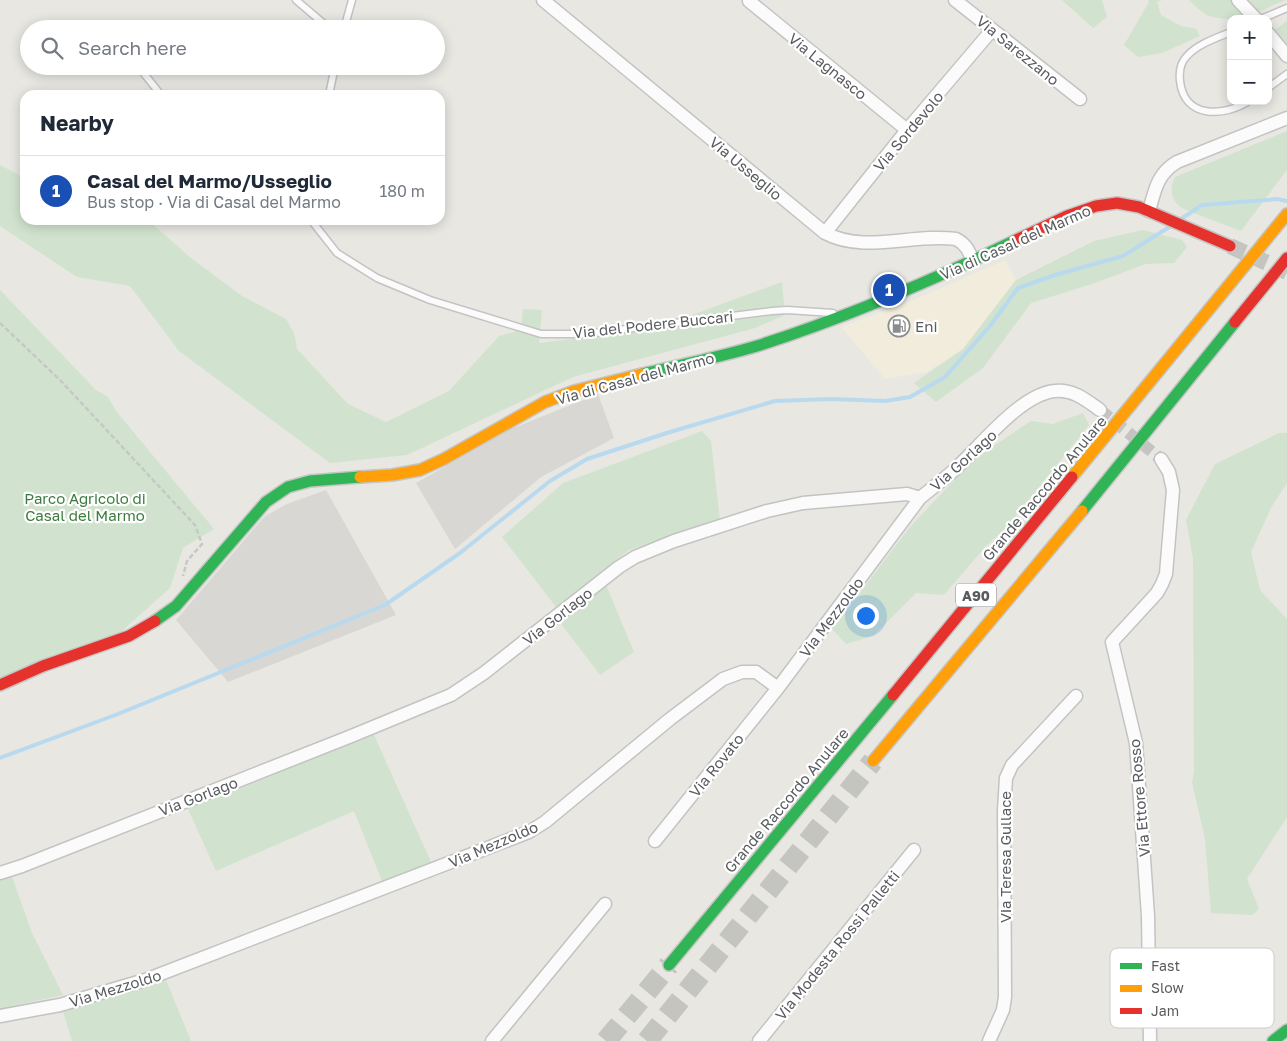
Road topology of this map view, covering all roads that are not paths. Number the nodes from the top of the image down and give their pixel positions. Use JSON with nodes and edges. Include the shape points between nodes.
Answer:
{"nodes":[{"id":1,"x":296,"y":0,"type":"edge"},
{"id":2,"x":352,"y":0,"type":"edge"},
{"id":3,"x":955,"y":0,"type":"edge"},
{"id":4,"x":1238,"y":0,"type":"edge"},
{"id":5,"x":750,"y":1,"type":"edge"},
{"id":6,"x":549,"y":2,"type":"edge"},
{"id":7,"x":1287,"y":8,"type":"edge"},
{"id":8,"x":1252,"y":15,"type":"edge"},
{"id":9,"x":1270,"y":15,"type":"edge"},
{"id":10,"x":319,"y":20,"type":"edge"},
{"id":11,"x":346,"y":20,"type":"edge"},
{"id":12,"x":992,"y":30,"type":"junction"},
{"id":13,"x":1227,"y":34,"type":"edge"},
{"id":14,"x":1272,"y":38,"type":"edge"},
{"id":15,"x":1287,"y":56,"type":"edge"},
{"id":16,"x":1287,"y":74,"type":"edge"},
{"id":17,"x":145,"y":75,"type":"edge"},
{"id":18,"x":333,"y":75,"type":"edge"},
{"id":19,"x":1272,"y":85,"type":"edge"},
{"id":20,"x":157,"y":90,"type":"edge"},
{"id":21,"x":330,"y":90,"type":"edge"},
{"id":22,"x":1080,"y":99,"type":"dead end"},
{"id":23,"x":1240,"y":105,"type":"edge"},
{"id":24,"x":1287,"y":118,"type":"edge"},
{"id":25,"x":907,"y":130,"type":"junction"},
{"id":26,"x":1154,"y":213,"type":"junction"},
{"id":27,"x":1287,"y":214,"type":"edge"},
{"id":28,"x":315,"y":225,"type":"edge"},
{"id":29,"x":825,"y":233,"type":"junction"},
{"id":30,"x":1230,"y":246,"type":"tunnel mouth"},
{"id":31,"x":1287,"y":258,"type":"edge"},
{"id":32,"x":973,"y":260,"type":"junction"},
{"id":33,"x":848,"y":313,"type":"junction"},
{"id":34,"x":1100,"y":410,"type":"tunnel mouth"},
{"id":35,"x":1161,"y":459,"type":"tunnel mouth"},
{"id":36,"x":920,"y":498,"type":"junction"},
{"id":37,"x":0,"y":685,"type":"edge"},
{"id":38,"x":778,"y":688,"type":"junction"},
{"id":39,"x":1076,"y":696,"type":"dead end"},
{"id":40,"x":873,"y":761,"type":"tunnel mouth"},
{"id":41,"x":655,"y":841,"type":"dead end"},
{"id":42,"x":914,"y":850,"type":"dead end"},
{"id":43,"x":0,"y":873,"type":"edge"},
{"id":44,"x":605,"y":904,"type":"dead end"},
{"id":45,"x":1149,"y":948,"type":"edge"},
{"id":46,"x":669,"y":965,"type":"tunnel mouth"},
{"id":47,"x":0,"y":1016,"type":"edge"},
{"id":48,"x":1150,"y":1028,"type":"edge"},
{"id":49,"x":1287,"y":1030,"type":"edge"},
{"id":50,"x":492,"y":1041,"type":"edge"},
{"id":51,"x":759,"y":1041,"type":"edge"},
{"id":52,"x":989,"y":1041,"type":"edge"},
{"id":53,"x":1150,"y":1041,"type":"edge"},
{"id":54,"x":1273,"y":1041,"type":"edge"}],
"edges":[{"from":1,"to":10,"type":"lane"},
{"from":2,"to":11,"type":"lane"},
{"from":3,"to":12,"type":"street","name":"Via Sarezzano"},
{"from":4,"to":8,"type":"street"},
{"from":5,"to":25,"type":"street","name":"Via Lagnasco"},
{"from":6,"to":29,"type":"street","name":"Via Usseglio"},
{"from":7,"to":9,"type":"lane"},
{"from":12,"to":22,"type":"street","name":"Via Sarezzano"},
{"from":12,"to":25,"type":"street","name":"Via Sordevolo"},
{"from":13,"to":23,"type":"lane","via":[[1188,55],[1181,66],[1181,85],[1187,99],[1204,111],[1219,112]]},
{"from":14,"to":15,"type":"street"},
{"from":16,"to":19,"type":"lane"},
{"from":17,"to":20,"type":"lane"},
{"from":18,"to":21,"type":"lane"},
{"from":24,"to":26,"type":"street","via":[[1169,166],[1160,176]]},
{"from":25,"to":29,"type":"street","name":"Via Sordevolo"},
{"from":26,"to":30,"type":"main road","name":"Via di Casal del Marmo"},
{"from":26,"to":32,"type":"main road","name":"Via di Casal del Marmo","via":[[1125,204],[1096,206],[1067,216]]},
{"from":27,"to":46,"type":"main road","name":"Grande Raccordo Anulare","number":"A90"},
{"from":28,"to":33,"type":"lane","name":"Via del Podere Buccari","via":[[337,253],[376,278],[430,300],[541,334],[586,334],[772,311]]},
{"from":29,"to":32,"type":"street","name":"Via Usseglio","via":[[861,242],[956,239],[967,248]]},
{"from":31,"to":40,"type":"main road","number":"A90","via":[[1052,548]]},
{"from":32,"to":33,"type":"main road","name":"Via di Casal del Marmo"},
{"from":33,"to":37,"type":"main road","name":"Via di Casal del Marmo","via":[[756,346],[574,391],[535,406],[420,470],[320,479],[288,487],[266,502],[164,616],[117,642]]},
{"from":34,"to":36,"type":"street","name":"Via Gorlago","via":[[1069,391],[1056,390],[1036,397],[1008,418],[953,472]]},
{"from":35,"to":45,"type":"street","name":"Via Ettore Rosso","via":[[1169,472],[1173,490],[1166,574],[1157,593],[1112,642],[1136,743]]},
{"from":36,"to":38,"type":"street","name":"Via Mezzoldo"},
{"from":36,"to":43,"type":"street","name":"Via Gorlago","via":[[907,494],[803,503],[674,541],[627,561],[451,695]]},
{"from":38,"to":41,"type":"street","name":"Via Rovato"},
{"from":38,"to":47,"type":"street","name":"Via Mezzoldo","via":[[751,672],[723,679],[529,832],[145,980],[60,1005]]},
{"from":39,"to":52,"type":"street","name":"Via Teresa Gullace","via":[[1012,765],[1006,778],[1006,997]]},
{"from":42,"to":51,"type":"street","name":"Via Modesta Rossi Palletti"},
{"from":44,"to":50,"type":"street"},
{"from":48,"to":53,"type":"street","name":"Via Ettore Rosso"},
{"from":49,"to":54,"type":"main road"}]}
